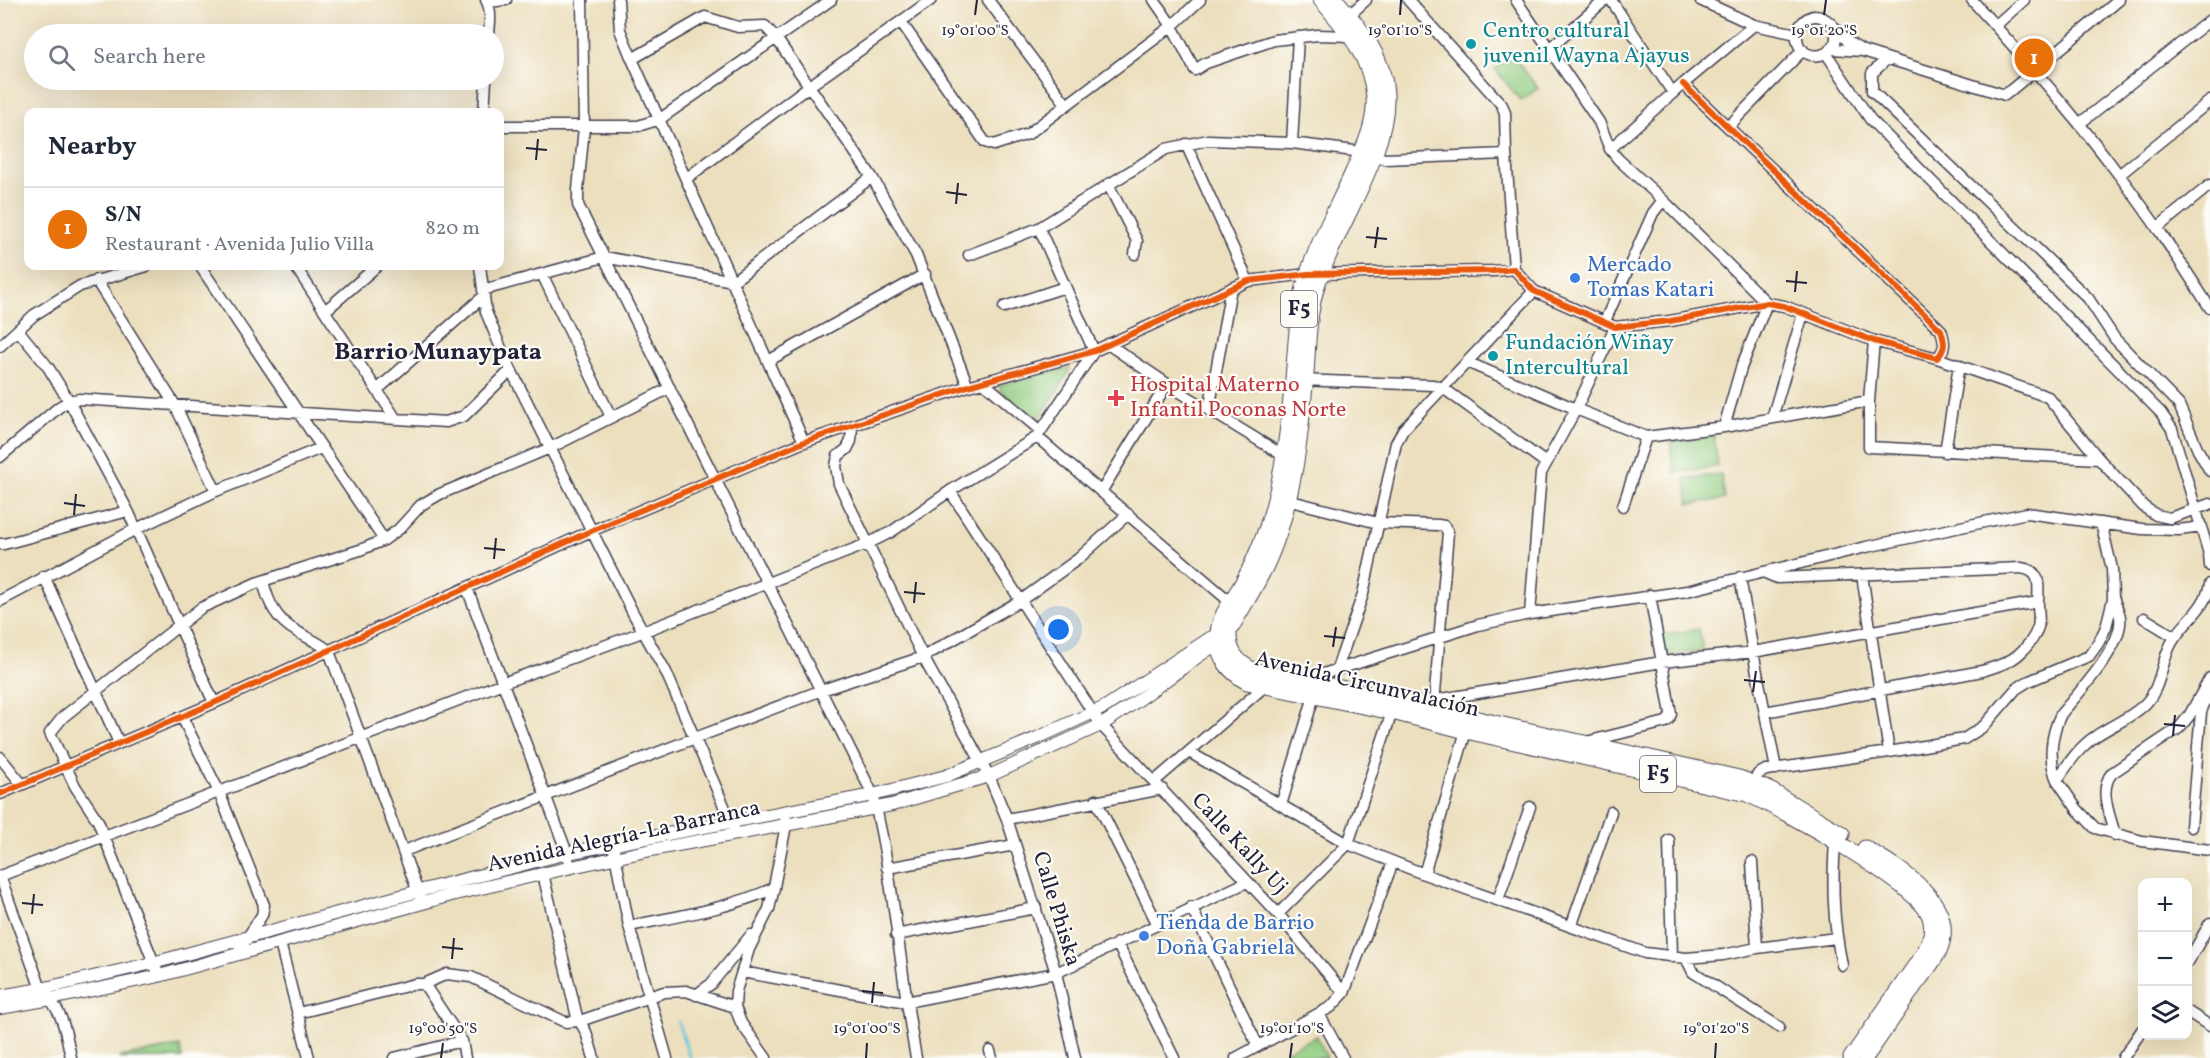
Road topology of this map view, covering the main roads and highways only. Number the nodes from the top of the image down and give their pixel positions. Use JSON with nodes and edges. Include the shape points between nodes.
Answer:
{"nodes":[{"id":1,"x":1321,"y":0,"type":"edge"},
{"id":2,"x":1336,"y":0,"type":"edge"},
{"id":3,"x":1345,"y":19,"type":"junction"},
{"id":4,"x":1368,"y":154,"type":"junction"},
{"id":5,"x":1299,"y":380,"type":"junction"},
{"id":6,"x":1282,"y":498,"type":"junction"},
{"id":7,"x":1223,"y":638,"type":"junction"},
{"id":8,"x":1312,"y":691,"type":"junction"},
{"id":9,"x":1591,"y":749,"type":"junction"},
{"id":10,"x":1750,"y":788,"type":"junction"},
{"id":11,"x":733,"y":829,"type":"junction"},
{"id":12,"x":421,"y":897,"type":"junction"},
{"id":13,"x":0,"y":996,"type":"edge"},
{"id":14,"x":0,"y":1008,"type":"edge"},
{"id":15,"x":1851,"y":1058,"type":"edge"},
{"id":16,"x":1865,"y":1058,"type":"edge"}],
"edges":[{"from":1,"to":3,"type":"highway","number":"F5"},
{"from":2,"to":3,"type":"highway","number":"F5"},
{"from":3,"to":4,"type":"highway","number":"F5","via":[[1365,59],[1375,100]]},
{"from":3,"to":4,"type":"highway","number":"F5","via":[[1369,40],[1383,75],[1386,112]]},
{"from":4,"to":5,"type":"highway","number":"F5","via":[[1314,274]]},
{"from":5,"to":6,"type":"highway","number":"F5","via":[[1284,456]]},
{"from":5,"to":6,"type":"highway","number":"F5","via":[[1296,460]]},
{"from":6,"to":7,"type":"highway","number":"F5","via":[[1280,531],[1271,554],[1235,606],[1223,616]]},
{"from":7,"to":8,"type":"highway","name":"Avenida Circunvalación","number":"F5","via":[[1234,657],[1266,680]]},
{"from":7,"to":11,"type":"main road","name":"Avenida Alegría-La Barranca","via":[[1094,713],[982,762],[946,776],[785,812]]},
{"from":7,"to":11,"type":"main road","name":"Avenida Alegría-La Barranca","via":[[1101,725],[989,776],[877,809],[786,825]]},
{"from":8,"to":9,"type":"highway","name":"Avenida Circunvalación","number":"F5","via":[[1466,731]]},
{"from":8,"to":9,"type":"highway","name":"Avenida Circunvalación","number":"F5","via":[[1434,704]]},
{"from":9,"to":10,"type":"highway","name":"Avenida Circunvalación","number":"F5"},
{"from":10,"to":15,"type":"highway","name":"Avenida Circunvalación","number":"F5","via":[[1882,871],[1917,898],[1930,917],[1931,939],[1924,953]]},
{"from":10,"to":16,"type":"highway","name":"Avenida Circunvalación","number":"F5","via":[[1777,794],[1886,861],[1918,886],[1937,908],[1943,930],[1938,952]]},
{"from":11,"to":12,"type":"main road","name":"Avenida Alegría-La Barranca","via":[[543,874]]},
{"from":11,"to":12,"type":"main road","name":"Avenida Alegría-La Barranca","via":[[567,853]]},
{"from":12,"to":13,"type":"main road","name":"Avenida Alegría-La Barranca"},
{"from":12,"to":14,"type":"main road","name":"Avenida Alegría-La Barranca","via":[[280,943],[159,976]]}]}
